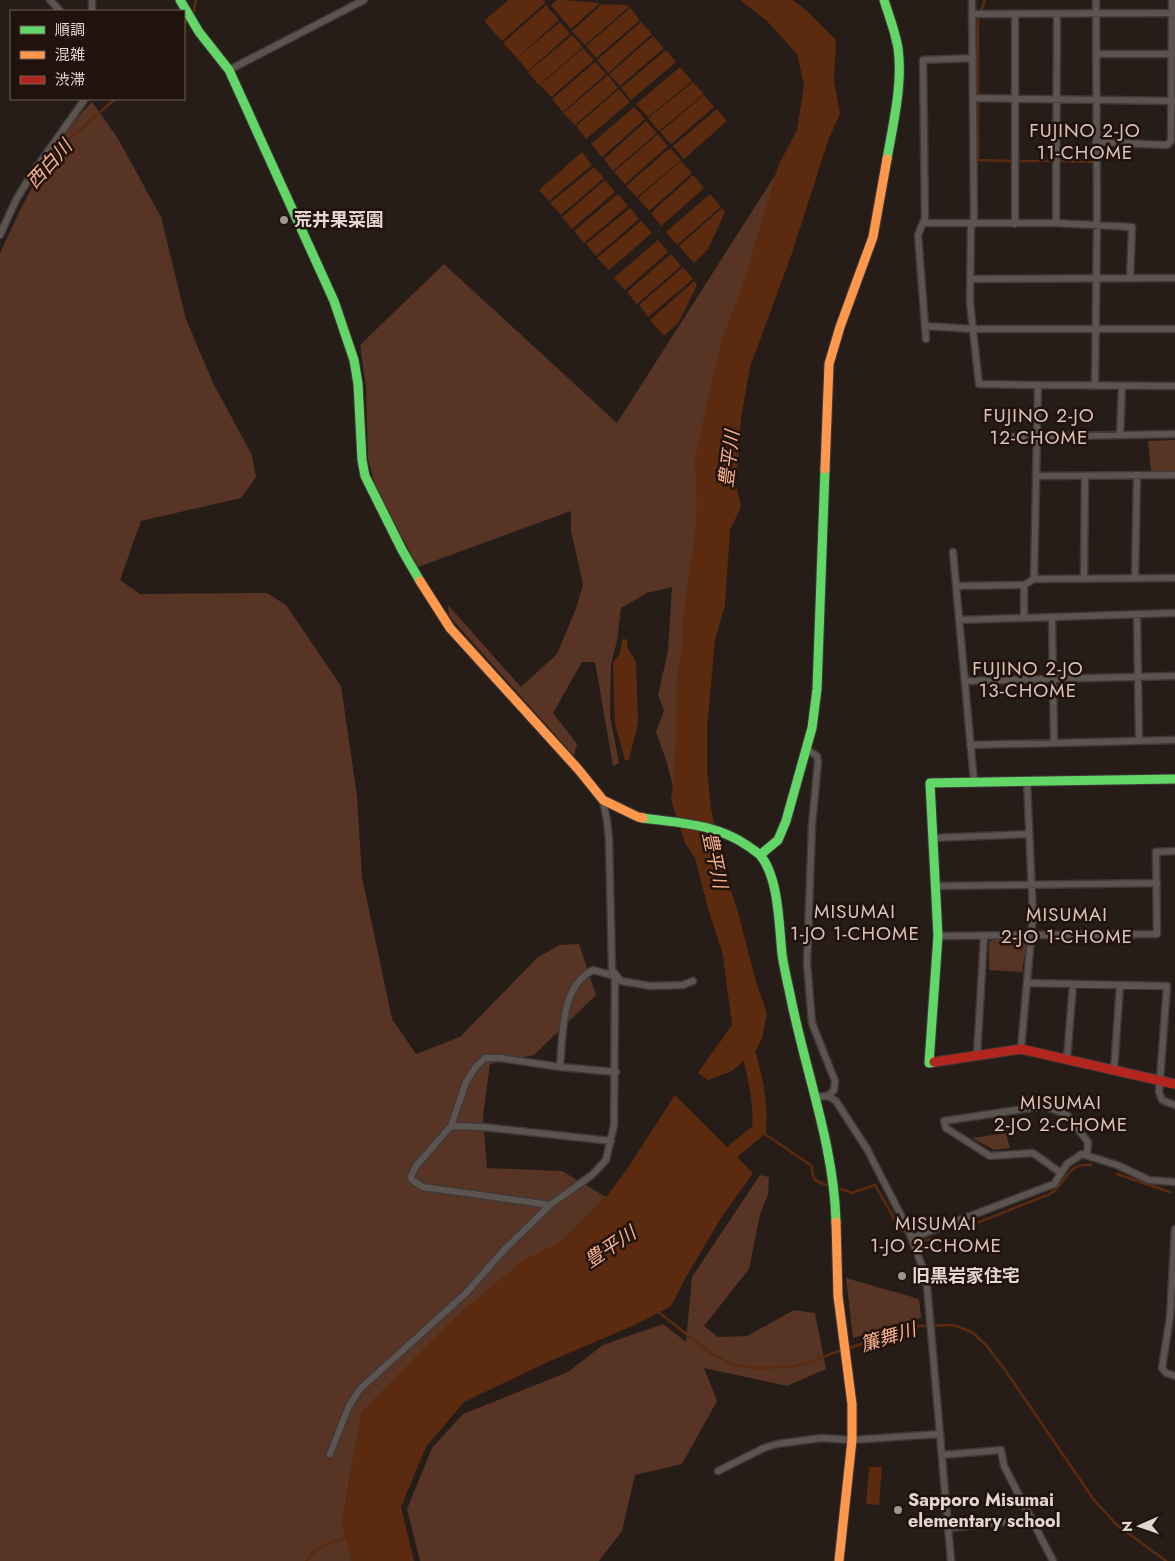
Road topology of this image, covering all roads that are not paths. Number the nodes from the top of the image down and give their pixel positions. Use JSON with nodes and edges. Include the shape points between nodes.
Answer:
{"nodes":[{"id":1,"x":50,"y":0,"type":"edge"},
{"id":2,"x":180,"y":0,"type":"edge"},
{"id":3,"x":364,"y":0,"type":"edge"},
{"id":4,"x":884,"y":0,"type":"edge"},
{"id":5,"x":972,"y":0,"type":"edge"},
{"id":6,"x":1096,"y":0,"type":"edge"},
{"id":7,"x":1172,"y":0,"type":"edge"},
{"id":8,"x":59,"y":10,"type":"edge"},
{"id":9,"x":1174,"y":13,"type":"edge"},
{"id":10,"x":973,"y":14,"type":"junction"},
{"id":11,"x":1016,"y":14,"type":"junction"},
{"id":12,"x":1057,"y":14,"type":"junction"},
{"id":13,"x":1095,"y":14,"type":"junction"},
{"id":14,"x":1096,"y":54,"type":"junction"},
{"id":15,"x":1173,"y":54,"type":"edge"},
{"id":16,"x":973,"y":58,"type":"junction"},
{"id":17,"x":229,"y":70,"type":"junction"},
{"id":18,"x":974,"y":98,"type":"junction"},
{"id":19,"x":1015,"y":98,"type":"junction"},
{"id":20,"x":1057,"y":98,"type":"junction"},
{"id":21,"x":84,"y":100,"type":"edge"},
{"id":22,"x":1096,"y":100,"type":"junction"},
{"id":23,"x":1173,"y":101,"type":"edge"},
{"id":24,"x":1096,"y":142,"type":"junction"},
{"id":25,"x":923,"y":223,"type":"junction"},
{"id":26,"x":1056,"y":223,"type":"junction"},
{"id":27,"x":973,"y":224,"type":"junction"},
{"id":28,"x":1015,"y":224,"type":"junction"},
{"id":29,"x":1097,"y":224,"type":"junction"},
{"id":30,"x":0,"y":235,"type":"edge"},
{"id":31,"x":1096,"y":278,"type":"junction"},
{"id":32,"x":1130,"y":278,"type":"junction"},
{"id":33,"x":1175,"y":278,"type":"edge"},
{"id":34,"x":970,"y":279,"type":"junction"},
{"id":35,"x":925,"y":326,"type":"junction"},
{"id":36,"x":1095,"y":328,"type":"junction"},
{"id":37,"x":972,"y":329,"type":"junction"},
{"id":38,"x":1175,"y":329,"type":"edge"},
{"id":39,"x":926,"y":339,"type":"dead end"},
{"id":40,"x":1038,"y":385,"type":"junction"},
{"id":41,"x":1095,"y":386,"type":"junction"},
{"id":42,"x":1122,"y":386,"type":"junction"},
{"id":43,"x":1175,"y":386,"type":"edge"},
{"id":44,"x":1175,"y":434,"type":"edge"},
{"id":45,"x":1120,"y":435,"type":"junction"},
{"id":46,"x":1037,"y":436,"type":"junction"},
{"id":47,"x":1013,"y":437,"type":"dead end"},
{"id":48,"x":1137,"y":475,"type":"junction"},
{"id":49,"x":1175,"y":475,"type":"edge"},
{"id":50,"x":1036,"y":476,"type":"junction"},
{"id":51,"x":1085,"y":476,"type":"junction"},
{"id":52,"x":953,"y":552,"type":"dead end"},
{"id":53,"x":1135,"y":578,"type":"junction"},
{"id":54,"x":1175,"y":578,"type":"edge"},
{"id":55,"x":1034,"y":579,"type":"junction"},
{"id":56,"x":1084,"y":579,"type":"junction"},
{"id":57,"x":1024,"y":585,"type":"junction"},
{"id":58,"x":956,"y":586,"type":"junction"},
{"id":59,"x":1175,"y":614,"type":"edge"},
{"id":60,"x":1136,"y":615,"type":"junction"},
{"id":61,"x":1024,"y":618,"type":"junction"},
{"id":62,"x":1052,"y":618,"type":"junction"},
{"id":63,"x":959,"y":620,"type":"junction"},
{"id":64,"x":1175,"y":676,"type":"edge"},
{"id":65,"x":1138,"y":677,"type":"junction"},
{"id":66,"x":1052,"y":679,"type":"junction"},
{"id":67,"x":965,"y":681,"type":"junction"},
{"id":68,"x":1139,"y":740,"type":"junction"},
{"id":69,"x":1175,"y":740,"type":"edge"},
{"id":70,"x":1054,"y":742,"type":"junction"},
{"id":71,"x":970,"y":745,"type":"junction"},
{"id":72,"x":806,"y":749,"type":"junction"},
{"id":73,"x":1175,"y":779,"type":"edge"},
{"id":74,"x":974,"y":782,"type":"junction"},
{"id":75,"x":1027,"y":782,"type":"junction"},
{"id":76,"x":603,"y":800,"type":"junction"},
{"id":77,"x":1029,"y":834,"type":"junction"},
{"id":78,"x":933,"y":838,"type":"junction"},
{"id":79,"x":1175,"y":851,"type":"edge"},
{"id":80,"x":760,"y":855,"type":"junction"},
{"id":81,"x":1157,"y":883,"type":"junction"},
{"id":82,"x":1032,"y":885,"type":"junction"},
{"id":83,"x":935,"y":886,"type":"junction"},
{"id":84,"x":938,"y":936,"type":"junction"},
{"id":85,"x":984,"y":936,"type":"junction"},
{"id":86,"x":1032,"y":936,"type":"junction"},
{"id":87,"x":616,"y":976,"type":"junction"},
{"id":88,"x":693,"y":981,"type":"dead end"},
{"id":89,"x":1028,"y":983,"type":"junction"},
{"id":90,"x":1073,"y":984,"type":"junction"},
{"id":91,"x":1120,"y":985,"type":"junction"},
{"id":92,"x":1021,"y":1050,"type":"junction"},
{"id":93,"x":977,"y":1056,"type":"junction"},
{"id":94,"x":1067,"y":1060,"type":"junction"},
{"id":95,"x":560,"y":1067,"type":"junction"},
{"id":96,"x":1114,"y":1070,"type":"junction"},
{"id":97,"x":616,"y":1072,"type":"junction"},
{"id":98,"x":1160,"y":1081,"type":"junction"},
{"id":99,"x":1175,"y":1084,"type":"edge"},
{"id":100,"x":815,"y":1096,"type":"junction"},
{"id":101,"x":828,"y":1096,"type":"junction"},
{"id":102,"x":1175,"y":1105,"type":"edge"},
{"id":103,"x":451,"y":1126,"type":"junction"},
{"id":104,"x":611,"y":1141,"type":"junction"},
{"id":105,"x":1087,"y":1155,"type":"junction"},
{"id":106,"x":1061,"y":1173,"type":"junction"},
{"id":107,"x":1175,"y":1182,"type":"edge"},
{"id":108,"x":550,"y":1205,"type":"junction"},
{"id":109,"x":1175,"y":1229,"type":"edge"},
{"id":110,"x":912,"y":1238,"type":"junction"},
{"id":111,"x":1175,"y":1376,"type":"edge"},
{"id":112,"x":940,"y":1434,"type":"junction"},
{"id":113,"x":852,"y":1440,"type":"junction"},
{"id":114,"x":330,"y":1454,"type":"dead end"},
{"id":115,"x":942,"y":1454,"type":"junction"},
{"id":116,"x":718,"y":1471,"type":"dead end"},
{"id":117,"x":1032,"y":1519,"type":"junction"},
{"id":118,"x":948,"y":1528,"type":"junction"},
{"id":119,"x":839,"y":1561,"type":"edge"},
{"id":120,"x":951,"y":1561,"type":"edge"},
{"id":121,"x":1053,"y":1561,"type":"edge"}],
"edges":[{"from":1,"to":8,"type":"street"},
{"from":2,"to":17,"type":"street","via":[[199,32]]},
{"from":3,"to":17,"type":"street"},
{"from":4,"to":72,"type":"street","via":[[898,50],[898,97],[873,237],[830,364],[817,689]]},
{"from":5,"to":10,"type":"street"},
{"from":6,"to":13,"type":"street"},
{"from":7,"to":9,"type":"street"},
{"from":9,"to":13,"type":"street"},
{"from":9,"to":15,"type":"street"},
{"from":10,"to":11,"type":"street"},
{"from":10,"to":16,"type":"street"},
{"from":11,"to":12,"type":"street"},
{"from":11,"to":19,"type":"street"},
{"from":12,"to":13,"type":"street"},
{"from":12,"to":20,"type":"street"},
{"from":13,"to":14,"type":"street"},
{"from":14,"to":15,"type":"street"},
{"from":14,"to":22,"type":"street"},
{"from":15,"to":23,"type":"street"},
{"from":16,"to":18,"type":"street"},
{"from":16,"to":25,"type":"street","via":[[923,60]]},
{"from":17,"to":76,"type":"street","via":[[345,330],[358,384],[362,460],[370,488],[406,557],[450,628]]},
{"from":18,"to":19,"type":"street"},
{"from":18,"to":27,"type":"street"},
{"from":19,"to":20,"type":"street"},
{"from":19,"to":28,"type":"street"},
{"from":20,"to":22,"type":"street"},
{"from":20,"to":26,"type":"street"},
{"from":21,"to":30,"type":"street","via":[[31,175]]},
{"from":22,"to":23,"type":"street"},
{"from":22,"to":24,"type":"street"},
{"from":23,"to":24,"type":"street","via":[[1171,141],[1166,145]]},
{"from":24,"to":29,"type":"street"},
{"from":25,"to":27,"type":"street"},
{"from":25,"to":35,"type":"street","via":[[918,235]]},
{"from":26,"to":28,"type":"street"},
{"from":26,"to":29,"type":"street"},
{"from":27,"to":28,"type":"street"},
{"from":27,"to":34,"type":"street"},
{"from":29,"to":31,"type":"street"},
{"from":29,"to":32,"type":"street","via":[[1132,227]]},
{"from":31,"to":32,"type":"street"},
{"from":31,"to":34,"type":"street"},
{"from":31,"to":36,"type":"street"},
{"from":32,"to":33,"type":"street"},
{"from":34,"to":37,"type":"street"},
{"from":35,"to":37,"type":"street"},
{"from":35,"to":39,"type":"street"},
{"from":36,"to":37,"type":"street"},
{"from":36,"to":38,"type":"street"},
{"from":36,"to":41,"type":"street"},
{"from":37,"to":40,"type":"street","via":[[979,384]]},
{"from":40,"to":41,"type":"street"},
{"from":40,"to":46,"type":"street"},
{"from":41,"to":42,"type":"street"},
{"from":42,"to":43,"type":"street"},
{"from":42,"to":45,"type":"street"},
{"from":44,"to":45,"type":"street"},
{"from":45,"to":46,"type":"street"},
{"from":46,"to":47,"type":"street"},
{"from":46,"to":50,"type":"street"},
{"from":48,"to":49,"type":"street"},
{"from":48,"to":51,"type":"street"},
{"from":48,"to":53,"type":"street"},
{"from":50,"to":51,"type":"street"},
{"from":50,"to":55,"type":"street"},
{"from":51,"to":56,"type":"street"},
{"from":52,"to":58,"type":"street"},
{"from":53,"to":54,"type":"street"},
{"from":53,"to":56,"type":"street"},
{"from":55,"to":56,"type":"street"},
{"from":55,"to":57,"type":"street"},
{"from":57,"to":58,"type":"street"},
{"from":57,"to":61,"type":"street"},
{"from":58,"to":63,"type":"street"},
{"from":59,"to":60,"type":"street"},
{"from":60,"to":62,"type":"street"},
{"from":60,"to":65,"type":"street"},
{"from":61,"to":62,"type":"street"},
{"from":61,"to":63,"type":"street"},
{"from":62,"to":66,"type":"street"},
{"from":63,"to":67,"type":"street"},
{"from":64,"to":65,"type":"street"},
{"from":65,"to":66,"type":"street"},
{"from":65,"to":68,"type":"street"},
{"from":66,"to":67,"type":"street"},
{"from":66,"to":70,"type":"street"},
{"from":67,"to":71,"type":"street"},
{"from":68,"to":69,"type":"street"},
{"from":68,"to":70,"type":"street"},
{"from":70,"to":71,"type":"street"},
{"from":71,"to":74,"type":"street"},
{"from":72,"to":80,"type":"street","via":[[786,822],[778,840]]},
{"from":72,"to":101,"type":"street","via":[[817,756],[818,762],[812,824],[807,963],[812,1023],[835,1081],[834,1090]]},
{"from":73,"to":75,"type":"street"},
{"from":74,"to":75,"type":"street"},
{"from":74,"to":78,"type":"street","via":[[930,783]]},
{"from":75,"to":77,"type":"street"},
{"from":76,"to":80,"type":"street","via":[[638,817],[716,830],[739,840]]},
{"from":76,"to":87,"type":"street","via":[[607,821],[612,970]]},
{"from":77,"to":78,"type":"street"},
{"from":77,"to":82,"type":"street"},
{"from":78,"to":83,"type":"street"},
{"from":79,"to":81,"type":"street","via":[[1156,852]]},
{"from":80,"to":100,"type":"street","via":[[776,890],[783,964]]},
{"from":81,"to":82,"type":"street"},
{"from":81,"to":86,"type":"street","via":[[1157,934]]},
{"from":82,"to":83,"type":"street"},
{"from":82,"to":86,"type":"street"},
{"from":83,"to":84,"type":"street"},
{"from":84,"to":85,"type":"street"},
{"from":84,"to":93,"type":"street","via":[[929,1063]]},
{"from":85,"to":86,"type":"street"},
{"from":85,"to":93,"type":"street"},
{"from":86,"to":89,"type":"street"},
{"from":87,"to":88,"type":"street","via":[[651,986],[683,985]]},
{"from":87,"to":95,"type":"street","via":[[593,970],[572,992],[566,1009]]},
{"from":87,"to":97,"type":"street"},
{"from":89,"to":90,"type":"street"},
{"from":89,"to":92,"type":"street"},
{"from":90,"to":91,"type":"street"},
{"from":90,"to":94,"type":"street"},
{"from":91,"to":96,"type":"street"},
{"from":91,"to":98,"type":"street","via":[[1167,986]]},
{"from":92,"to":93,"type":"street"},
{"from":92,"to":94,"type":"street"},
{"from":94,"to":96,"type":"street"},
{"from":95,"to":97,"type":"street"},
{"from":95,"to":103,"type":"street","via":[[485,1058],[466,1082]]},
{"from":96,"to":98,"type":"street"},
{"from":97,"to":104,"type":"street"},
{"from":98,"to":99,"type":"street"},
{"from":98,"to":102,"type":"street","via":[[1162,1100]]},
{"from":100,"to":101,"type":"street"},
{"from":100,"to":113,"type":"street","via":[[834,1195],[837,1288],[852,1404]]},
{"from":101,"to":110,"type":"street","via":[[836,1101],[867,1149]]},
{"from":103,"to":104,"type":"street"},
{"from":103,"to":108,"type":"street","via":[[416,1166],[411,1176],[416,1184]]},
{"from":104,"to":108,"type":"street","via":[[606,1160],[592,1175]]},
{"from":105,"to":106,"type":"street","via":[[1082,1154],[1067,1164]]},
{"from":105,"to":106,"type":"street","via":[[1088,1142],[1066,1114],[1044,1106],[944,1120],[946,1128],[990,1156],[1033,1153]]},
{"from":105,"to":107,"type":"street","via":[[1117,1164],[1149,1180]]},
{"from":106,"to":110,"type":"street","via":[[1054,1184]]},
{"from":108,"to":114,"type":"street","via":[[466,1293],[360,1389],[349,1406]]},
{"from":109,"to":111,"type":"street","via":[[1170,1317],[1162,1368]]},
{"from":110,"to":112,"type":"street","via":[[926,1286]]},
{"from":112,"to":113,"type":"street"},
{"from":112,"to":115,"type":"street"},
{"from":113,"to":116,"type":"street","via":[[821,1438],[777,1444]]},
{"from":113,"to":119,"type":"street"},
{"from":115,"to":117,"type":"street","via":[[1001,1450],[1004,1466]]},
{"from":115,"to":118,"type":"street"},
{"from":117,"to":118,"type":"street"},
{"from":117,"to":121,"type":"street"},
{"from":118,"to":120,"type":"street"}]}
